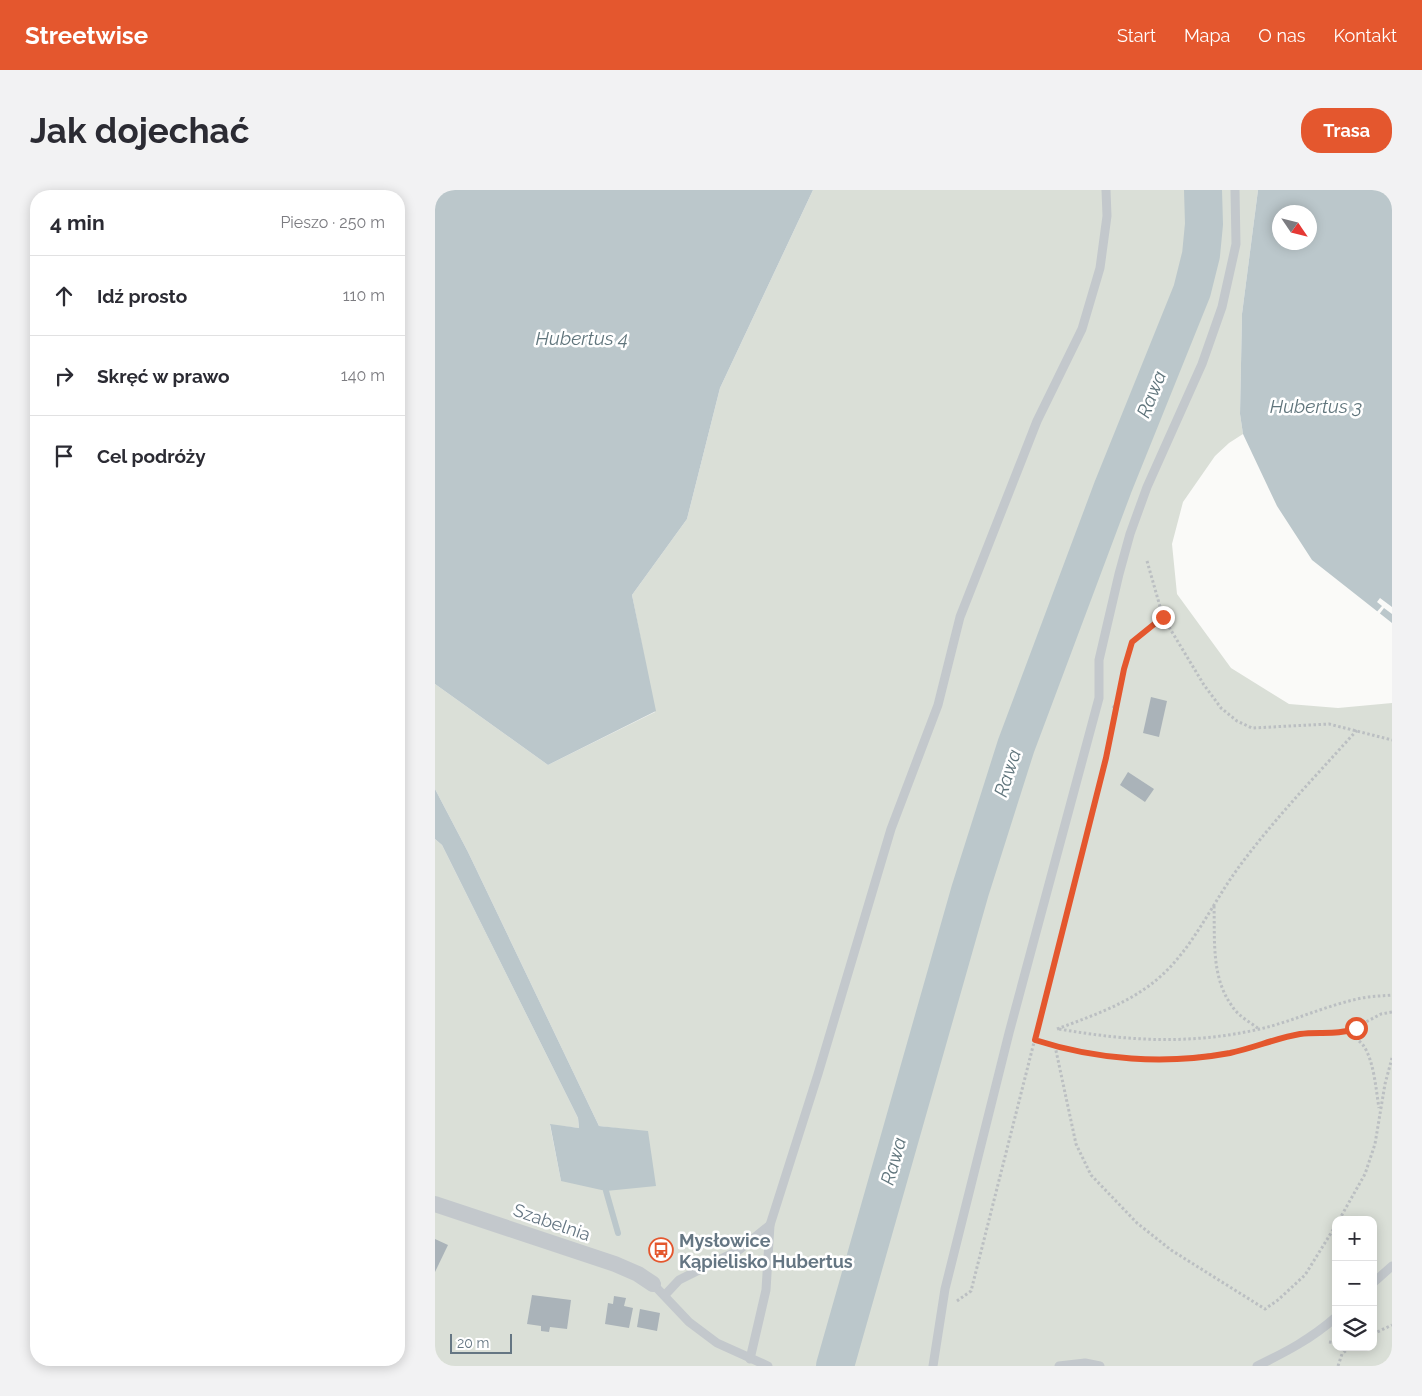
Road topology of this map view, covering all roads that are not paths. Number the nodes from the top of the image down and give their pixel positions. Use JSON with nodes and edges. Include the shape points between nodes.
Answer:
{"nodes":[{"id":1,"x":1106,"y":190,"type":"edge"},
{"id":2,"x":1235,"y":190,"type":"edge"},
{"id":3,"x":435,"y":1204,"type":"edge"},
{"id":4,"x":770,"y":1225,"type":"junction"},
{"id":5,"x":1392,"y":1266,"type":"edge"},
{"id":6,"x":1377,"y":1279,"type":"edge"},
{"id":7,"x":659,"y":1290,"type":"junction"},
{"id":8,"x":1332,"y":1321,"type":"edge"},
{"id":9,"x":751,"y":1359,"type":"junction"},
{"id":10,"x":769,"y":1366,"type":"edge"},
{"id":11,"x":933,"y":1366,"type":"edge"},
{"id":12,"x":1059,"y":1366,"type":"edge"},
{"id":13,"x":1100,"y":1366,"type":"edge"},
{"id":14,"x":1257,"y":1366,"type":"edge"}],
"edges":[{"from":1,"to":4,"type":"lane","via":[[1107,216],[1100,268],[1081,329],[1037,421],[959,617],[937,705],[891,829]]},
{"from":2,"to":11,"type":"lane","via":[[1236,244],[1222,307],[1202,364],[1147,487],[1119,574],[1099,660],[1099,698],[1009,1033],[940,1312]]},
{"from":3,"to":7,"type":"street","name":"Szabelnia","via":[[615,1264],[638,1274]]},
{"from":4,"to":7,"type":"lane","via":[[739,1250]]},
{"from":4,"to":9,"type":"lane","via":[[766,1290]]},
{"from":5,"to":6,"type":"lane"},
{"from":7,"to":9,"type":"lane","via":[[689,1322],[717,1343]]},
{"from":8,"to":14,"type":"lane","via":[[1317,1334]]},
{"from":9,"to":10,"type":"lane"},
{"from":12,"to":13,"type":"lane","via":[[1085,1363]]}]}
